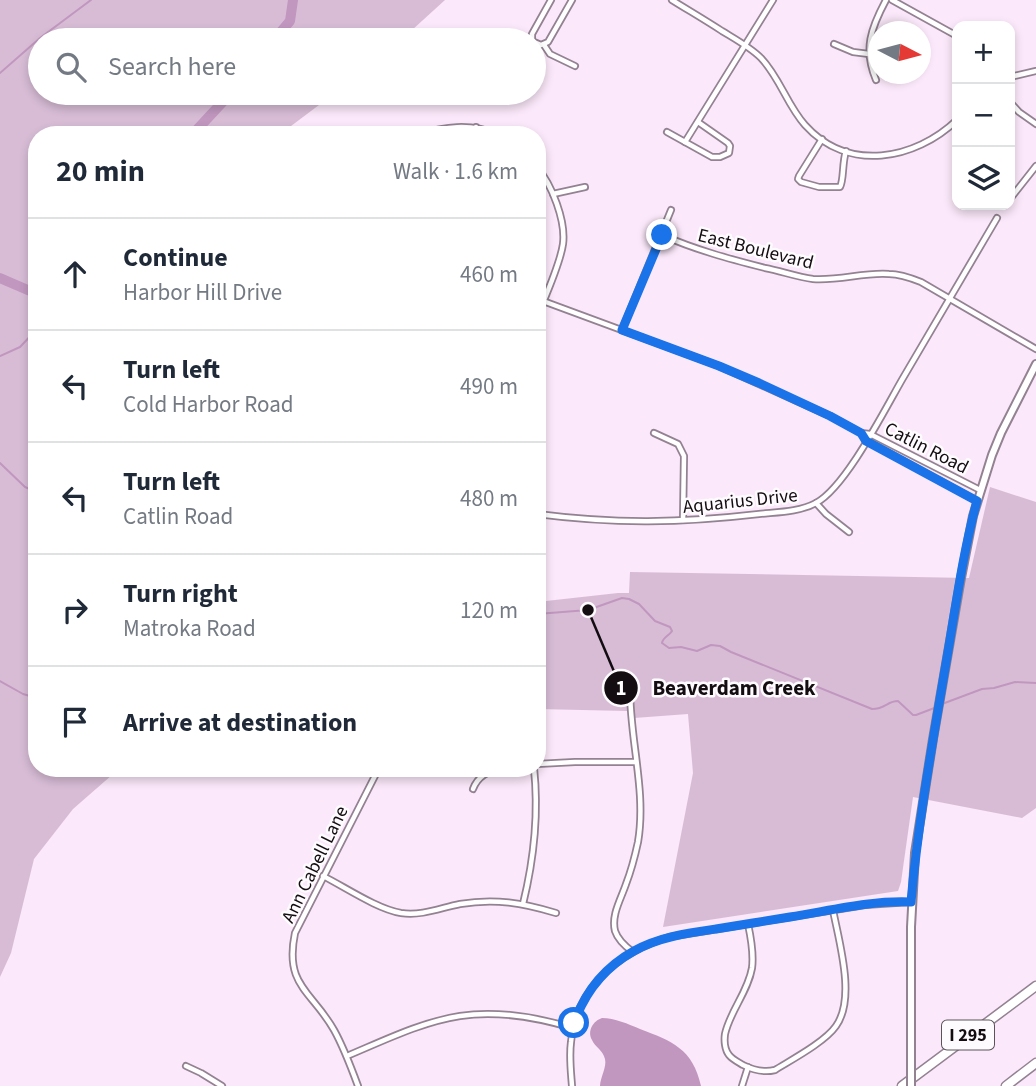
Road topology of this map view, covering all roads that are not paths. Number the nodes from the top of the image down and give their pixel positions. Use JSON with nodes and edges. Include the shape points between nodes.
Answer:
{"nodes":[{"id":1,"x":551,"y":0,"type":"edge"},
{"id":2,"x":572,"y":0,"type":"edge"},
{"id":3,"x":672,"y":0,"type":"edge"},
{"id":4,"x":773,"y":0,"type":"edge"},
{"id":5,"x":886,"y":0,"type":"edge"},
{"id":6,"x":891,"y":0,"type":"edge"},
{"id":7,"x":876,"y":21,"type":"edge"},
{"id":8,"x":535,"y":28,"type":"edge"},
{"id":9,"x":952,"y":33,"type":"edge"},
{"id":10,"x":546,"y":44,"type":"edge"},
{"id":11,"x":834,"y":44,"type":"dead end"},
{"id":12,"x":745,"y":45,"type":"junction"},
{"id":13,"x":546,"y":48,"type":"edge"},
{"id":14,"x":868,"y":54,"type":"edge"},
{"id":15,"x":575,"y":66,"type":"dead end"},
{"id":16,"x":1036,"y":71,"type":"edge"},
{"id":17,"x":1015,"y":76,"type":"edge"},
{"id":18,"x":1015,"y":107,"type":"edge"},
{"id":19,"x":698,"y":122,"type":"junction"},
{"id":20,"x":952,"y":124,"type":"edge"},
{"id":21,"x":1036,"y":124,"type":"edge"},
{"id":22,"x":667,"y":132,"type":"dead end"},
{"id":23,"x":822,"y":139,"type":"junction"},
{"id":24,"x":685,"y":142,"type":"junction"},
{"id":25,"x":846,"y":151,"type":"junction"},
{"id":26,"x":1036,"y":166,"type":"edge"},
{"id":27,"x":546,"y":179,"type":"edge"},
{"id":28,"x":584,"y":187,"type":"dead end"},
{"id":29,"x":1015,"y":193,"type":"edge"},
{"id":30,"x":553,"y":194,"type":"junction"},
{"id":31,"x":671,"y":210,"type":"dead end"},
{"id":32,"x":998,"y":218,"type":"dead end"},
{"id":33,"x":662,"y":235,"type":"junction"},
{"id":34,"x":546,"y":292,"type":"edge"},
{"id":35,"x":950,"y":299,"type":"junction"},
{"id":36,"x":546,"y":302,"type":"edge"},
{"id":37,"x":622,"y":330,"type":"junction"},
{"id":38,"x":1036,"y":349,"type":"edge"},
{"id":39,"x":1036,"y":364,"type":"edge"},
{"id":40,"x":654,"y":433,"type":"dead end"},
{"id":41,"x":861,"y":433,"type":"junction"},
{"id":42,"x":870,"y":434,"type":"junction"},
{"id":43,"x":866,"y":441,"type":"junction"},
{"id":44,"x":980,"y":490,"type":"junction"},
{"id":45,"x":977,"y":501,"type":"junction"},
{"id":46,"x":816,"y":503,"type":"junction"},
{"id":47,"x":546,"y":515,"type":"edge"},
{"id":48,"x":683,"y":520,"type":"junction"},
{"id":49,"x":849,"y":532,"type":"dead end"},
{"id":50,"x":630,"y":680,"type":"dead end"},
{"id":51,"x":635,"y":762,"type":"junction"},
{"id":52,"x":546,"y":764,"type":"edge"},
{"id":53,"x":374,"y":777,"type":"edge"},
{"id":54,"x":480,"y":777,"type":"edge"},
{"id":55,"x":535,"y":777,"type":"edge"},
{"id":56,"x":473,"y":789,"type":"dead end"},
{"id":57,"x":323,"y":876,"type":"junction"},
{"id":58,"x":911,"y":902,"type":"junction"},
{"id":59,"x":523,"y":904,"type":"junction"},
{"id":60,"x":833,"y":910,"type":"junction"},
{"id":61,"x":556,"y":913,"type":"dead end"},
{"id":62,"x":748,"y":924,"type":"junction"},
{"id":63,"x":633,"y":952,"type":"junction"},
{"id":64,"x":1036,"y":986,"type":"edge"},
{"id":65,"x":573,"y":1028,"type":"junction"},
{"id":66,"x":346,"y":1056,"type":"junction"},
{"id":67,"x":1036,"y":1063,"type":"edge"},
{"id":68,"x":186,"y":1066,"type":"dead end"},
{"id":69,"x":748,"y":1067,"type":"junction"},
{"id":70,"x":222,"y":1086,"type":"edge"},
{"id":71,"x":358,"y":1086,"type":"edge"},
{"id":72,"x":572,"y":1086,"type":"edge"},
{"id":73,"x":742,"y":1086,"type":"edge"},
{"id":74,"x":902,"y":1086,"type":"edge"},
{"id":75,"x":911,"y":1086,"type":"edge"},
{"id":76,"x":1006,"y":1086,"type":"edge"}],
"edges":[{"from":1,"to":8,"type":"street"},
{"from":2,"to":10,"type":"street"},
{"from":3,"to":12,"type":"street"},
{"from":4,"to":12,"type":"street"},
{"from":5,"to":7,"type":"street"},
{"from":6,"to":9,"type":"street"},
{"from":11,"to":14,"type":"street"},
{"from":12,"to":19,"type":"street"},
{"from":12,"to":23,"type":"street","via":[[770,68],[798,116]]},
{"from":13,"to":15,"type":"street"},
{"from":16,"to":17,"type":"street"},
{"from":18,"to":21,"type":"street"},
{"from":19,"to":24,"type":"street"},
{"from":19,"to":24,"type":"street","via":[[728,143],[729,153],[712,157]]},
{"from":20,"to":25,"type":"street","via":[[903,152],[868,156]]},
{"from":22,"to":24,"type":"street"},
{"from":23,"to":25,"type":"street"},
{"from":23,"to":25,"type":"street","via":[[798,178],[801,183],[840,187]]},
{"from":26,"to":29,"type":"street"},
{"from":27,"to":30,"type":"street"},
{"from":28,"to":30,"type":"street"},
{"from":30,"to":34,"type":"street","via":[[563,244]]},
{"from":31,"to":33,"type":"street"},
{"from":32,"to":35,"type":"street","name":"Aquarius Drive"},
{"from":33,"to":35,"type":"street","name":"East Boulevard","via":[[723,257],[813,279],[899,275]]},
{"from":33,"to":37,"type":"street"},
{"from":35,"to":38,"type":"street","name":"East Boulevard"},
{"from":35,"to":42,"type":"street","name":"Aquarius Drive"},
{"from":36,"to":37,"type":"street","name":"Catlin Road"},
{"from":37,"to":41,"type":"street","name":"Catlin Road","via":[[719,366]]},
{"from":39,"to":44,"type":"main road","via":[[1001,433]]},
{"from":40,"to":48,"type":"street","via":[[678,444],[684,456]]},
{"from":41,"to":42,"type":"street","name":"Catlin Road"},
{"from":41,"to":43,"type":"street","name":"Catlin Road"},
{"from":42,"to":43,"type":"street","name":"Aquarius Drive"},
{"from":42,"to":44,"type":"street","name":"Catlin Road"},
{"from":43,"to":45,"type":"street","name":"Catlin Road"},
{"from":43,"to":46,"type":"street","name":"Aquarius Drive","via":[[836,486]]},
{"from":44,"to":45,"type":"main road"},
{"from":45,"to":58,"type":"main road","via":[[933,738]]},
{"from":46,"to":48,"type":"street","name":"Aquarius Drive","via":[[799,509]]},
{"from":46,"to":49,"type":"street"},
{"from":47,"to":48,"type":"street","name":"Aquarius Drive"},
{"from":50,"to":51,"type":"street"},
{"from":51,"to":52,"type":"street"},
{"from":51,"to":63,"type":"street","via":[[640,829],[615,924],[621,942]]},
{"from":53,"to":57,"type":"street","name":"Ann Cabell Lane"},
{"from":54,"to":56,"type":"street"},
{"from":55,"to":59,"type":"street","via":[[536,834]]},
{"from":57,"to":59,"type":"street","via":[[402,913],[480,902]]},
{"from":57,"to":66,"type":"street","name":"Ann Cabell Lane","via":[[295,933],[293,964],[303,990],[328,1020]]},
{"from":58,"to":60,"type":"street"},
{"from":58,"to":75,"type":"main road","bridge":true},
{"from":59,"to":61,"type":"street"},
{"from":60,"to":62,"type":"street"},
{"from":60,"to":69,"type":"street","via":[[845,983],[842,1016],[831,1032],[775,1070]]},
{"from":62,"to":63,"type":"street","via":[[669,937]]},
{"from":62,"to":69,"type":"street","via":[[752,967],[725,1034],[729,1055]]},
{"from":63,"to":65,"type":"street","via":[[594,984]]},
{"from":64,"to":74,"type":"highway","number":"I 295"},
{"from":65,"to":66,"type":"street","via":[[517,1015],[461,1016],[424,1025]]},
{"from":65,"to":72,"type":"street"},
{"from":66,"to":71,"type":"street","name":"Ann Cabell Lane"},
{"from":67,"to":76,"type":"highway"},
{"from":68,"to":70,"type":"street"},
{"from":69,"to":73,"type":"street"}]}
